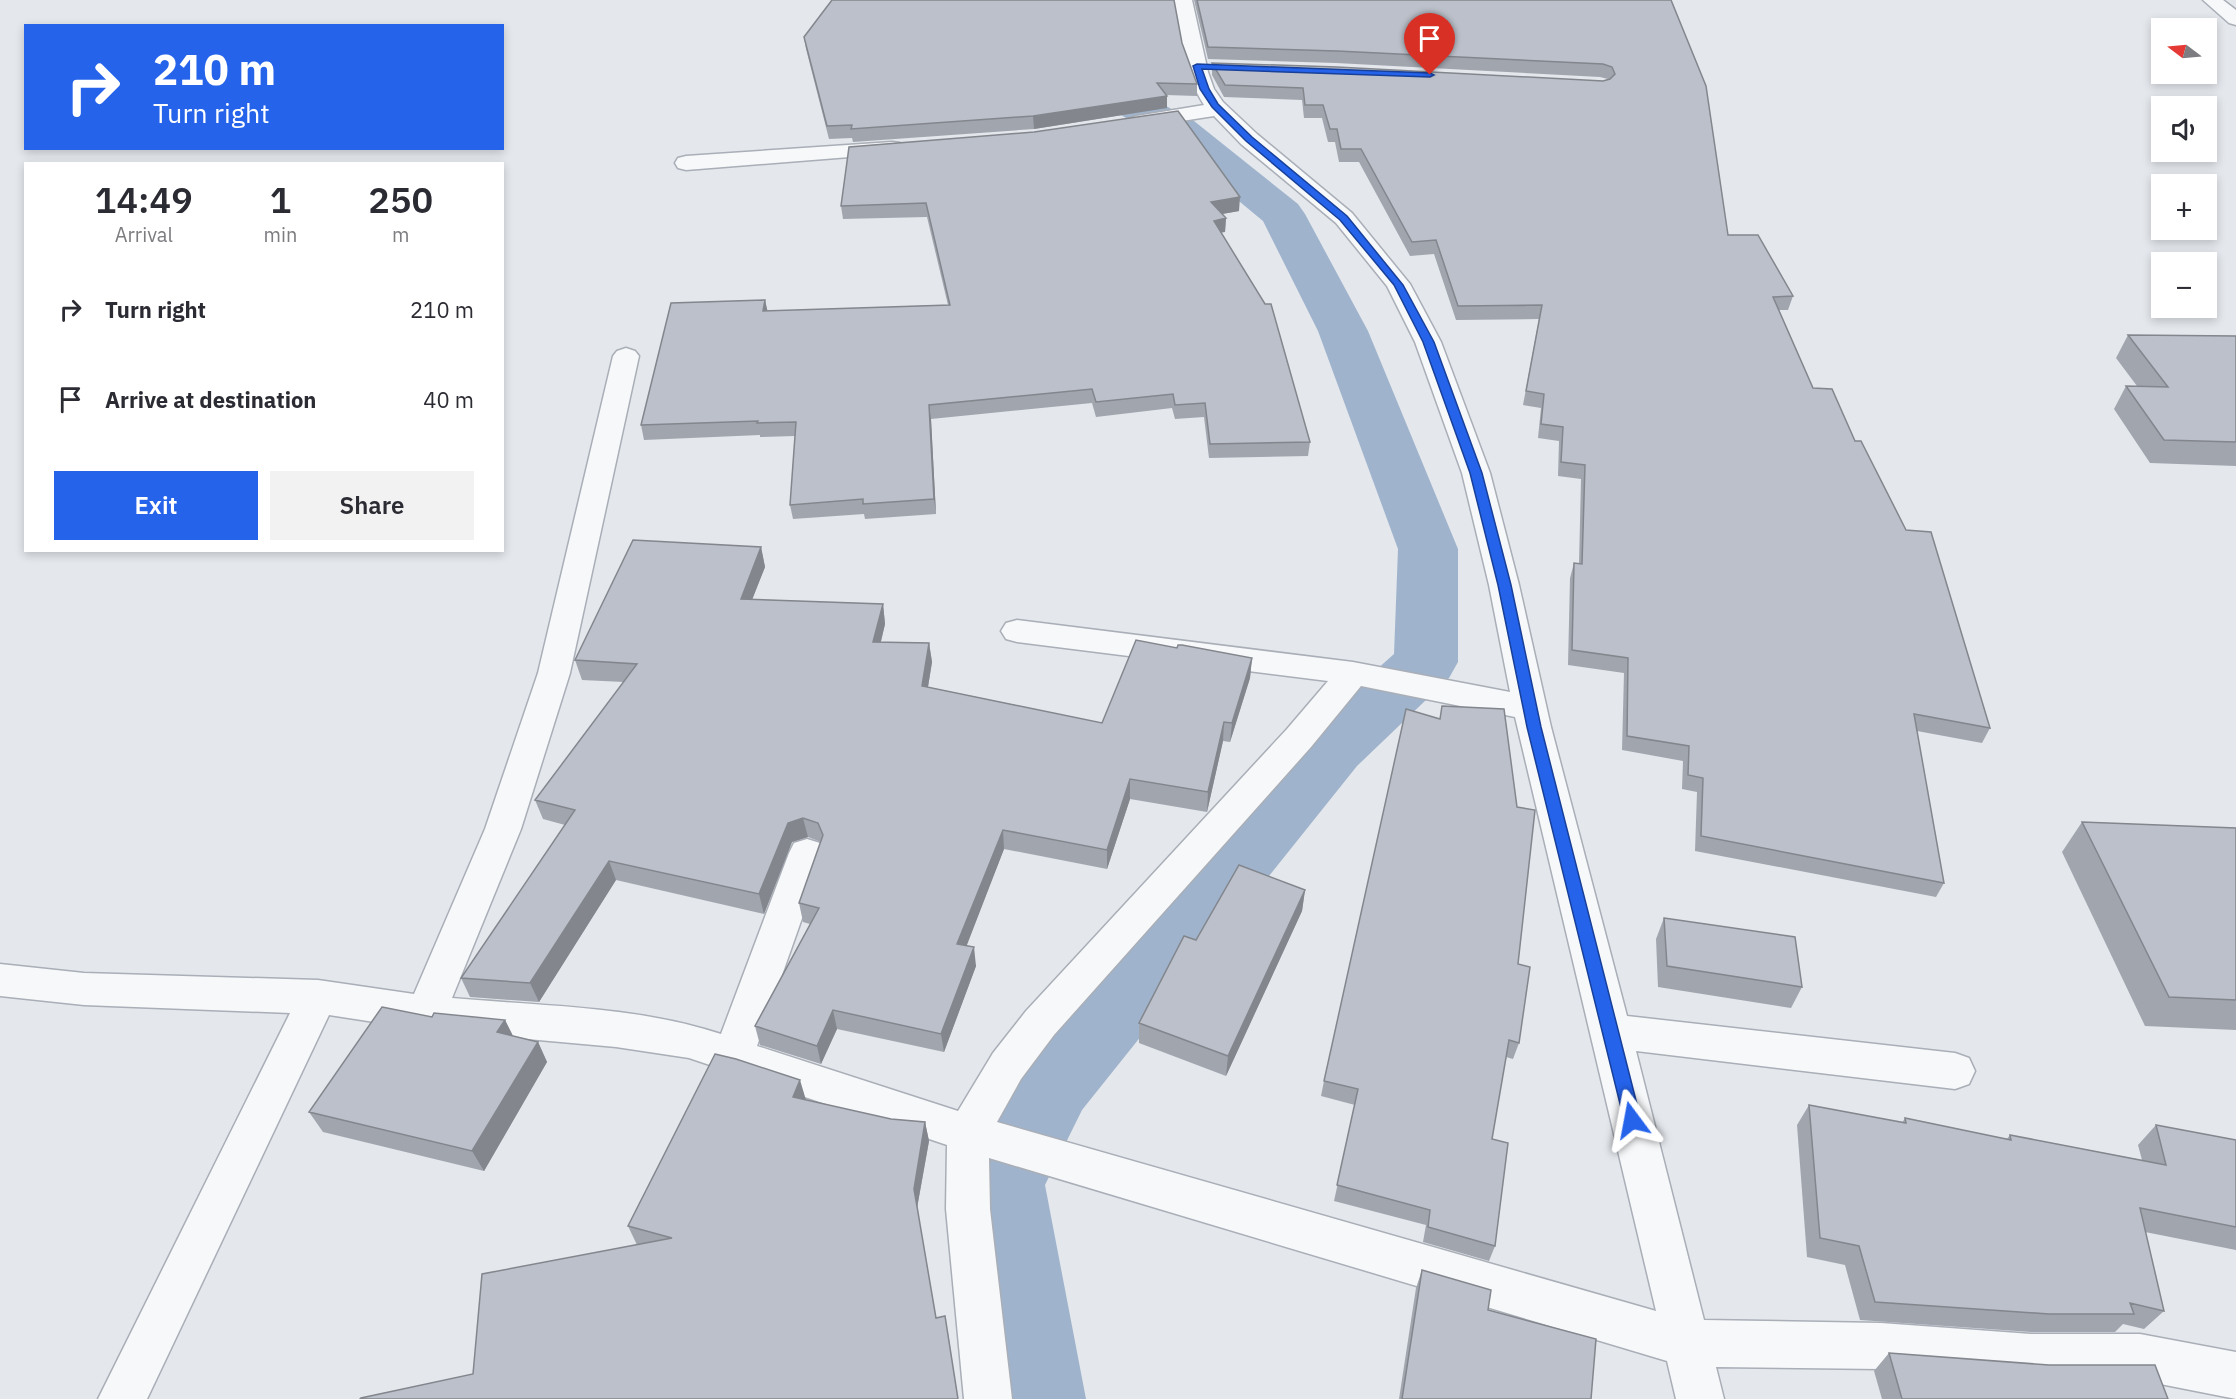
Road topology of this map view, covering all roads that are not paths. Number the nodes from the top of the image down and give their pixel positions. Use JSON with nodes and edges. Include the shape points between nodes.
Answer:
{"nodes":[{"id":1,"x":1183,"y":0,"type":"edge"},
{"id":2,"x":2212,"y":0,"type":"edge"},
{"id":3,"x":2236,"y":19,"type":"edge"},
{"id":4,"x":1219,"y":109,"type":"junction"},
{"id":5,"x":1116,"y":125,"type":"edge"},
{"id":6,"x":917,"y":146,"type":"edge"},
{"id":7,"x":686,"y":163,"type":"dead end"},
{"id":8,"x":626,"y":356,"type":"dead end"},
{"id":9,"x":1017,"y":631,"type":"dead end"},
{"id":10,"x":1365,"y":676,"type":"junction"},
{"id":11,"x":1531,"y":708,"type":"junction"},
{"id":12,"x":807,"y":853,"type":"dead end"},
{"id":13,"x":0,"y":980,"type":"edge"},
{"id":14,"x":318,"y":997,"type":"junction"},
{"id":15,"x":426,"y":1013,"type":"junction"},
{"id":16,"x":1611,"y":1031,"type":"junction"},
{"id":17,"x":733,"y":1056,"type":"junction"},
{"id":18,"x":1955,"y":1071,"type":"dead end"},
{"id":19,"x":985,"y":1138,"type":"junction"},
{"id":20,"x":1685,"y":1343,"type":"junction"},
{"id":21,"x":2236,"y":1376,"type":"edge"},
{"id":22,"x":122,"y":1399,"type":"edge"},
{"id":23,"x":988,"y":1399,"type":"edge"},
{"id":24,"x":1700,"y":1399,"type":"edge"}],
"edges":[{"from":1,"to":4,"type":"street","via":[[1209,67],[1204,89]]},
{"from":2,"to":3,"type":"street"},
{"from":4,"to":5,"type":"street"},
{"from":4,"to":11,"type":"street","via":[[1344,218],[1398,285],[1428,342],[1476,473]]},
{"from":6,"to":7,"type":"street"},
{"from":8,"to":15,"type":"street","via":[[554,673],[503,829]]},
{"from":9,"to":10,"type":"street"},
{"from":10,"to":11,"type":"street"},
{"from":10,"to":19,"type":"street","via":[[1299,738],[1040,1023],[1007,1066]]},
{"from":11,"to":16,"type":"street"},
{"from":12,"to":17,"type":"street"},
{"from":13,"to":14,"type":"street","via":[[84,989]]},
{"from":14,"to":15,"type":"street"},
{"from":14,"to":22,"type":"street"},
{"from":15,"to":17,"type":"street","via":[[616,1030],[689,1041]]},
{"from":16,"to":18,"type":"street"},
{"from":16,"to":20,"type":"street"},
{"from":17,"to":19,"type":"street"},
{"from":19,"to":20,"type":"street"},
{"from":19,"to":23,"type":"street","via":[[968,1209]]},
{"from":20,"to":21,"type":"street","via":[[1881,1346],[2031,1357],[2140,1357]]},
{"from":20,"to":24,"type":"street"}]}
